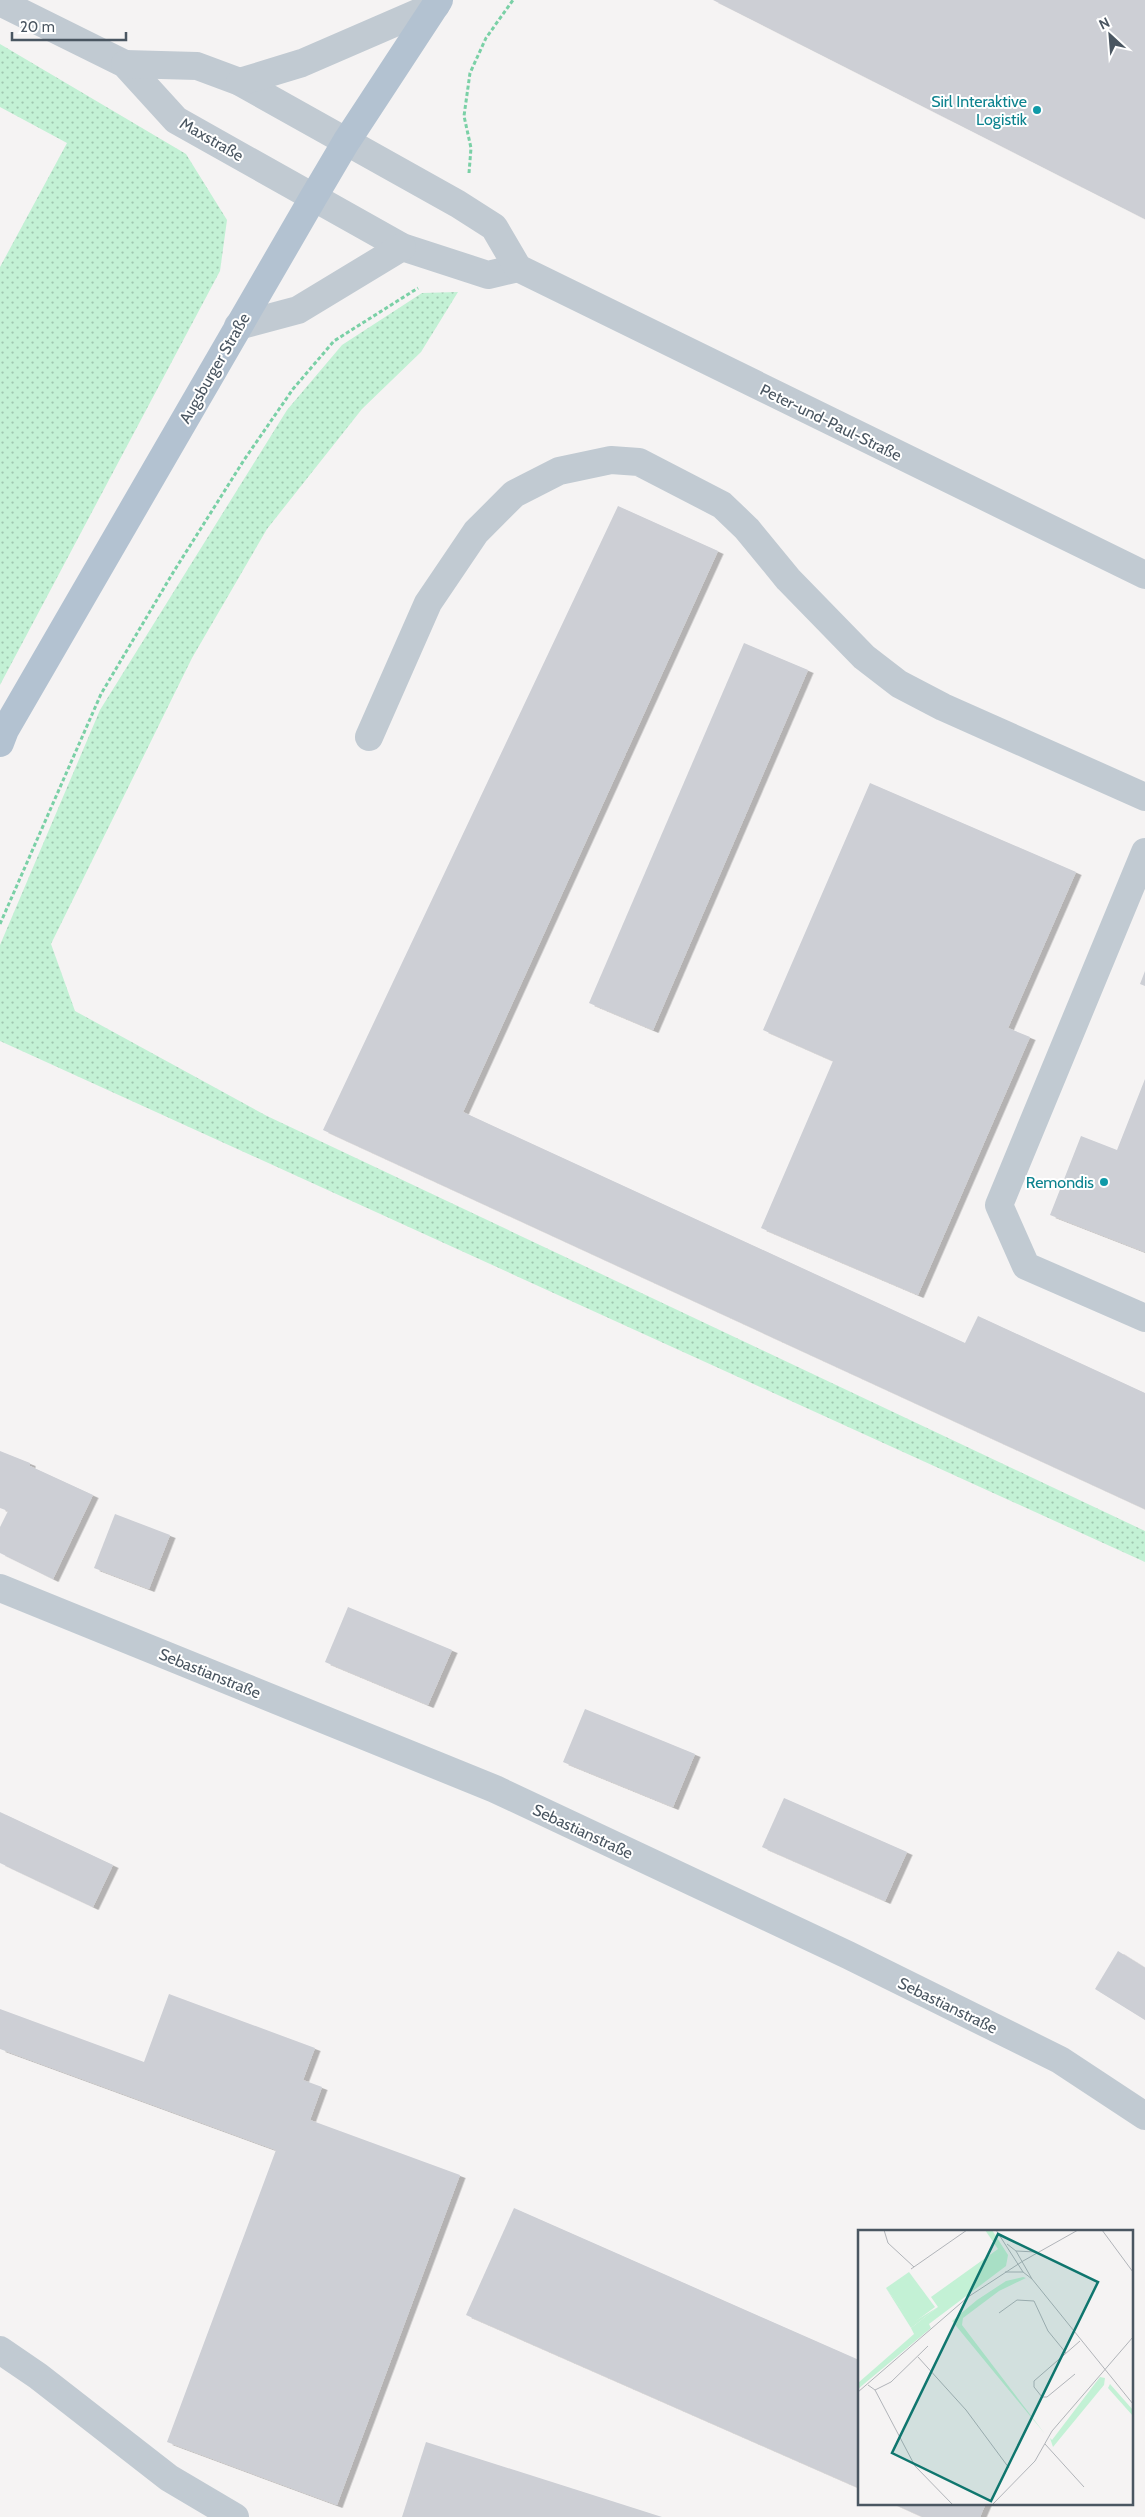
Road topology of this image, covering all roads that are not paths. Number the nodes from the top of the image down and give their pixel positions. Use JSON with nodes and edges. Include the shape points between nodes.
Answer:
{"nodes":[{"id":1,"x":0,"y":2,"type":"edge"},
{"id":2,"x":438,"y":3,"type":"edge"},
{"id":3,"x":125,"y":64,"type":"junction"},
{"id":4,"x":240,"y":82,"type":"junction"},
{"id":5,"x":346,"y":142,"type":"junction"},
{"id":6,"x":313,"y":198,"type":"junction"},
{"id":7,"x":402,"y":247,"type":"junction"},
{"id":8,"x":518,"y":268,"type":"junction"},
{"id":9,"x":238,"y":326,"type":"junction"},
{"id":10,"x":1145,"y":575,"type":"edge"},
{"id":11,"x":368,"y":737,"type":"dead end"},
{"id":12,"x":0,"y":743,"type":"edge"},
{"id":13,"x":1145,"y":797,"type":"edge"},
{"id":14,"x":1145,"y":852,"type":"edge"},
{"id":15,"x":1145,"y":1318,"type":"edge"},
{"id":16,"x":0,"y":1588,"type":"edge"},
{"id":17,"x":1145,"y":2116,"type":"edge"},
{"id":18,"x":0,"y":2350,"type":"edge"},
{"id":19,"x":235,"y":2517,"type":"edge"}],
"edges":[{"from":1,"to":3,"type":"street","name":"Maxstraße"},
{"from":2,"to":4,"type":"street","via":[[302,63]]},
{"from":2,"to":5,"type":"main road","name":"Augsburger Straße"},
{"from":3,"to":4,"type":"street","name":"Maxstraße","via":[[196,66]]},
{"from":3,"to":6,"type":"street","name":"Maxstraße","via":[[176,120]]},
{"from":4,"to":5,"type":"street","name":"Maxstraße"},
{"from":5,"to":6,"type":"main road","name":"Augsburger Straße"},
{"from":5,"to":8,"type":"street","via":[[494,227]]},
{"from":6,"to":7,"type":"street"},
{"from":6,"to":9,"type":"main road","name":"Augsburger Straße"},
{"from":7,"to":8,"type":"street","via":[[488,275]]},
{"from":7,"to":9,"type":"street","via":[[298,310]]},
{"from":8,"to":10,"type":"street","name":"Peter-und-Paul-Straße"},
{"from":9,"to":12,"type":"main road","name":"Augsburger Straße"},
{"from":11,"to":13,"type":"street","via":[[428,603],[476,532],[514,494],[559,471],[611,460],[639,462],[722,505],[864,657],[899,684],[943,707]]},
{"from":14,"to":15,"type":"street","via":[[999,1205],[1026,1266]]},
{"from":16,"to":17,"type":"street","name":"Sebastianstraße","via":[[495,1789],[848,1955],[1060,2060]]},
{"from":18,"to":19,"type":"street","via":[[169,2478]]}]}
